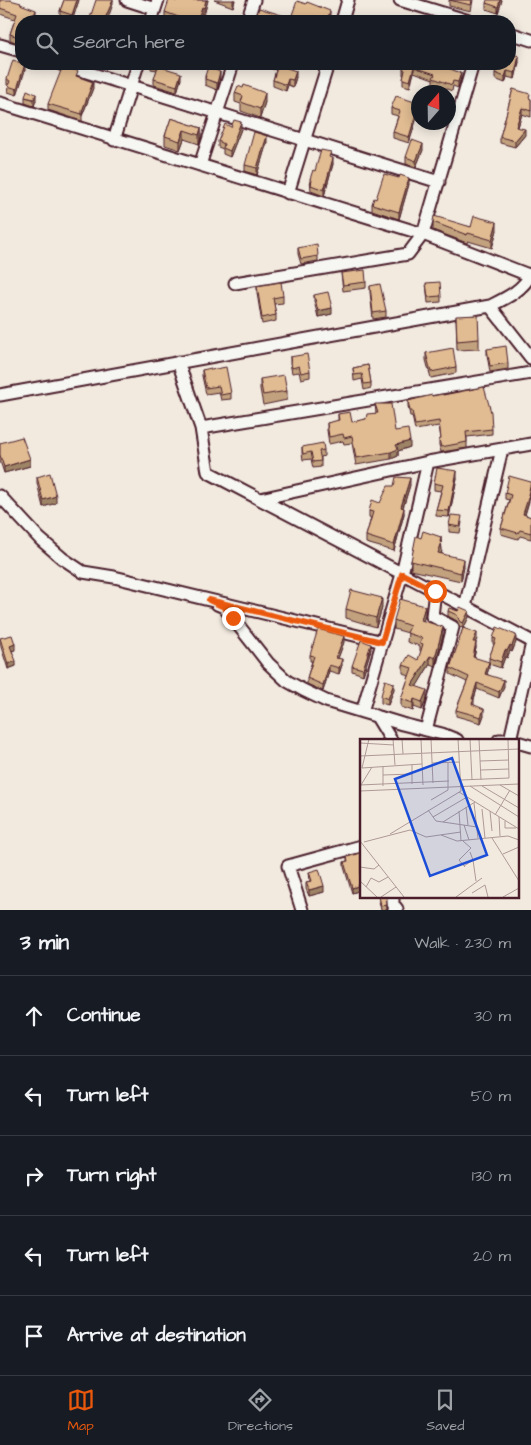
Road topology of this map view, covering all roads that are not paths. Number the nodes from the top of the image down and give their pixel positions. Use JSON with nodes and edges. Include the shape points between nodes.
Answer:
{"nodes":[{"id":1,"x":127,"y":0,"type":"edge"},
{"id":2,"x":254,"y":0,"type":"edge"},
{"id":3,"x":348,"y":0,"type":"edge"},
{"id":4,"x":400,"y":0,"type":"edge"},
{"id":5,"x":157,"y":4,"type":"edge"},
{"id":6,"x":249,"y":15,"type":"edge"},
{"id":7,"x":344,"y":15,"type":"edge"},
{"id":8,"x":449,"y":15,"type":"edge"},
{"id":9,"x":516,"y":35,"type":"edge"},
{"id":10,"x":531,"y":40,"type":"edge"},
{"id":11,"x":0,"y":45,"type":"edge"},
{"id":12,"x":15,"y":49,"type":"edge"},
{"id":13,"x":79,"y":70,"type":"edge"},
{"id":14,"x":136,"y":70,"type":"edge"},
{"id":15,"x":231,"y":70,"type":"edge"},
{"id":16,"x":326,"y":70,"type":"edge"},
{"id":17,"x":471,"y":70,"type":"edge"},
{"id":18,"x":131,"y":86,"type":"junction"},
{"id":19,"x":0,"y":103,"type":"edge"},
{"id":20,"x":217,"y":113,"type":"junction"},
{"id":21,"x":114,"y":140,"type":"junction"},
{"id":22,"x":305,"y":140,"type":"junction"},
{"id":23,"x":200,"y":165,"type":"junction"},
{"id":24,"x":439,"y":182,"type":"junction"},
{"id":25,"x":288,"y":193,"type":"junction"},
{"id":26,"x":423,"y":234,"type":"junction"},
{"id":27,"x":531,"y":275,"type":"edge"},
{"id":28,"x":235,"y":283,"type":"dead end"},
{"id":29,"x":490,"y":306,"type":"junction"},
{"id":30,"x":531,"y":358,"type":"edge"},
{"id":31,"x":178,"y":362,"type":"junction"},
{"id":32,"x":531,"y":373,"type":"edge"},
{"id":33,"x":0,"y":395,"type":"edge"},
{"id":34,"x":201,"y":428,"type":"junction"},
{"id":35,"x":531,"y":444,"type":"edge"},
{"id":36,"x":502,"y":449,"type":"junction"},
{"id":37,"x":428,"y":462,"type":"junction"},
{"id":38,"x":0,"y":496,"type":"edge"},
{"id":39,"x":260,"y":499,"type":"junction"},
{"id":40,"x":402,"y":574,"type":"junction"},
{"id":41,"x":435,"y":591,"type":"junction"},
{"id":42,"x":209,"y":600,"type":"junction"},
{"id":43,"x":465,"y":607,"type":"junction"},
{"id":44,"x":531,"y":641,"type":"edge"},
{"id":45,"x":382,"y":642,"type":"junction"},
{"id":46,"x":531,"y":647,"type":"edge"},
{"id":47,"x":362,"y":712,"type":"junction"},
{"id":48,"x":377,"y":716,"type":"junction"},
{"id":49,"x":426,"y":730,"type":"junction"},
{"id":50,"x":390,"y":739,"type":"edge"},
{"id":51,"x":454,"y":739,"type":"edge"},
{"id":52,"x":511,"y":739,"type":"edge"},
{"id":53,"x":518,"y":742,"type":"edge"},
{"id":54,"x":531,"y":746,"type":"edge"},
{"id":55,"x":360,"y":846,"type":"edge"},
{"id":56,"x":393,"y":898,"type":"edge"},
{"id":57,"x":302,"y":910,"type":"edge"},
{"id":58,"x":397,"y":910,"type":"edge"}],
"edges":[{"from":1,"to":5,"type":"street"},
{"from":2,"to":6,"type":"street"},
{"from":3,"to":7,"type":"street"},
{"from":4,"to":8,"type":"street"},
{"from":9,"to":10,"type":"street"},
{"from":11,"to":12,"type":"street"},
{"from":13,"to":18,"type":"street"},
{"from":14,"to":18,"type":"street"},
{"from":15,"to":20,"type":"street"},
{"from":16,"to":22,"type":"street"},
{"from":17,"to":24,"type":"street"},
{"from":18,"to":20,"type":"street"},
{"from":18,"to":21,"type":"street"},
{"from":19,"to":21,"type":"street"},
{"from":20,"to":22,"type":"street"},
{"from":20,"to":23,"type":"street"},
{"from":21,"to":23,"type":"street"},
{"from":22,"to":24,"type":"street"},
{"from":22,"to":25,"type":"street"},
{"from":23,"to":25,"type":"street"},
{"from":24,"to":26,"type":"street"},
{"from":25,"to":26,"type":"street"},
{"from":26,"to":27,"type":"street"},
{"from":26,"to":28,"type":"street","via":[[408,254]]},
{"from":27,"to":29,"type":"street","via":[[521,288]]},
{"from":29,"to":30,"type":"street"},
{"from":29,"to":31,"type":"street"},
{"from":31,"to":33,"type":"street"},
{"from":31,"to":34,"type":"street"},
{"from":32,"to":34,"type":"street"},
{"from":34,"to":39,"type":"street","via":[[208,472]]},
{"from":35,"to":36,"type":"street"},
{"from":36,"to":37,"type":"street"},
{"from":36,"to":43,"type":"street"},
{"from":37,"to":39,"type":"street"},
{"from":37,"to":40,"type":"street"},
{"from":38,"to":42,"type":"street","via":[[40,538],[83,572],[114,576]]},
{"from":39,"to":40,"type":"street"},
{"from":40,"to":41,"type":"street"},
{"from":40,"to":45,"type":"street"},
{"from":41,"to":43,"type":"street"},
{"from":41,"to":49,"type":"street","via":[[432,616],[453,627]]},
{"from":42,"to":45,"type":"street"},
{"from":42,"to":47,"type":"street","via":[[224,607],[268,663],[287,681],[326,701]]},
{"from":43,"to":44,"type":"street"},
{"from":45,"to":47,"type":"street"},
{"from":46,"to":52,"type":"street"},
{"from":47,"to":48,"type":"street"},
{"from":48,"to":49,"type":"street"},
{"from":48,"to":50,"type":"street"},
{"from":49,"to":51,"type":"street"},
{"from":53,"to":54,"type":"street"},
{"from":55,"to":57,"type":"street","via":[[288,866]]},
{"from":56,"to":58,"type":"street"}]}
